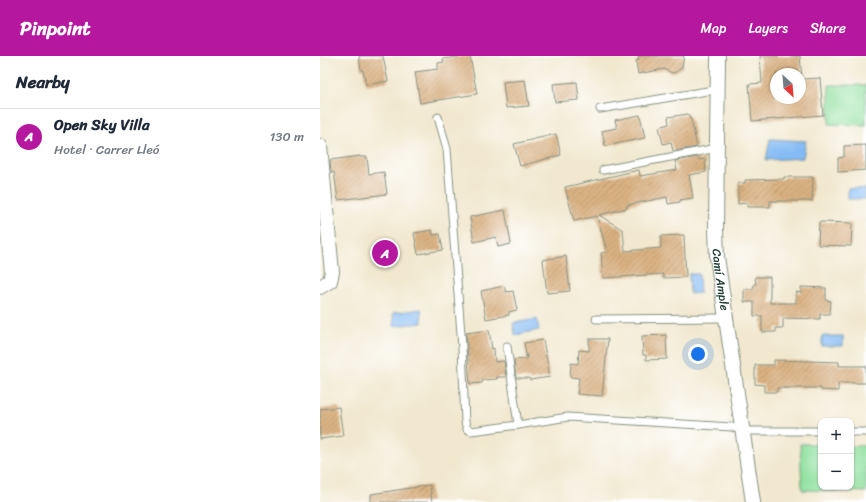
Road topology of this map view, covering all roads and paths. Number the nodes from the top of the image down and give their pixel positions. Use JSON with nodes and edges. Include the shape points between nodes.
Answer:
{"nodes":[{"id":1,"x":718,"y":56,"type":"edge"},
{"id":2,"x":719,"y":89,"type":"junction"},
{"id":3,"x":600,"y":109,"type":"dead end"},
{"id":4,"x":438,"y":117,"type":"dead end"},
{"id":5,"x":320,"y":146,"type":"edge"},
{"id":6,"x":717,"y":148,"type":"junction"},
{"id":7,"x":603,"y":170,"type":"dead end"},
{"id":8,"x":320,"y":287,"type":"edge"},
{"id":9,"x":726,"y":318,"type":"junction"},
{"id":10,"x":596,"y":319,"type":"dead end"},
{"id":11,"x":507,"y":346,"type":"dead end"},
{"id":12,"x":518,"y":425,"type":"junction"},
{"id":13,"x":743,"y":431,"type":"junction"},
{"id":14,"x":818,"y":431,"type":"edge"},
{"id":15,"x":854,"y":432,"type":"edge"},
{"id":16,"x":866,"y":432,"type":"edge"},
{"id":17,"x":754,"y":502,"type":"edge"}],
"edges":[{"from":1,"to":2,"type":"street","name":"Camí Ample"},
{"from":2,"to":3,"type":"lane"},
{"from":2,"to":6,"type":"street","name":"Camí Ample"},
{"from":4,"to":12,"type":"lane","via":[[448,155],[465,422],[467,429],[471,431]]},
{"from":5,"to":8,"type":"street","via":[[332,272],[330,281]]},
{"from":6,"to":7,"type":"lane"},
{"from":6,"to":9,"type":"street","name":"Camí Ample","via":[[717,258]]},
{"from":9,"to":10,"type":"lane"},
{"from":9,"to":13,"type":"street","name":"Camí Ample"},
{"from":11,"to":12,"type":"lane"},
{"from":12,"to":13,"type":"lane","via":[[568,417],[732,427]]},
{"from":13,"to":14,"type":"lane"},
{"from":13,"to":17,"type":"street","name":"Camí Ample"},
{"from":15,"to":16,"type":"lane"}]}
